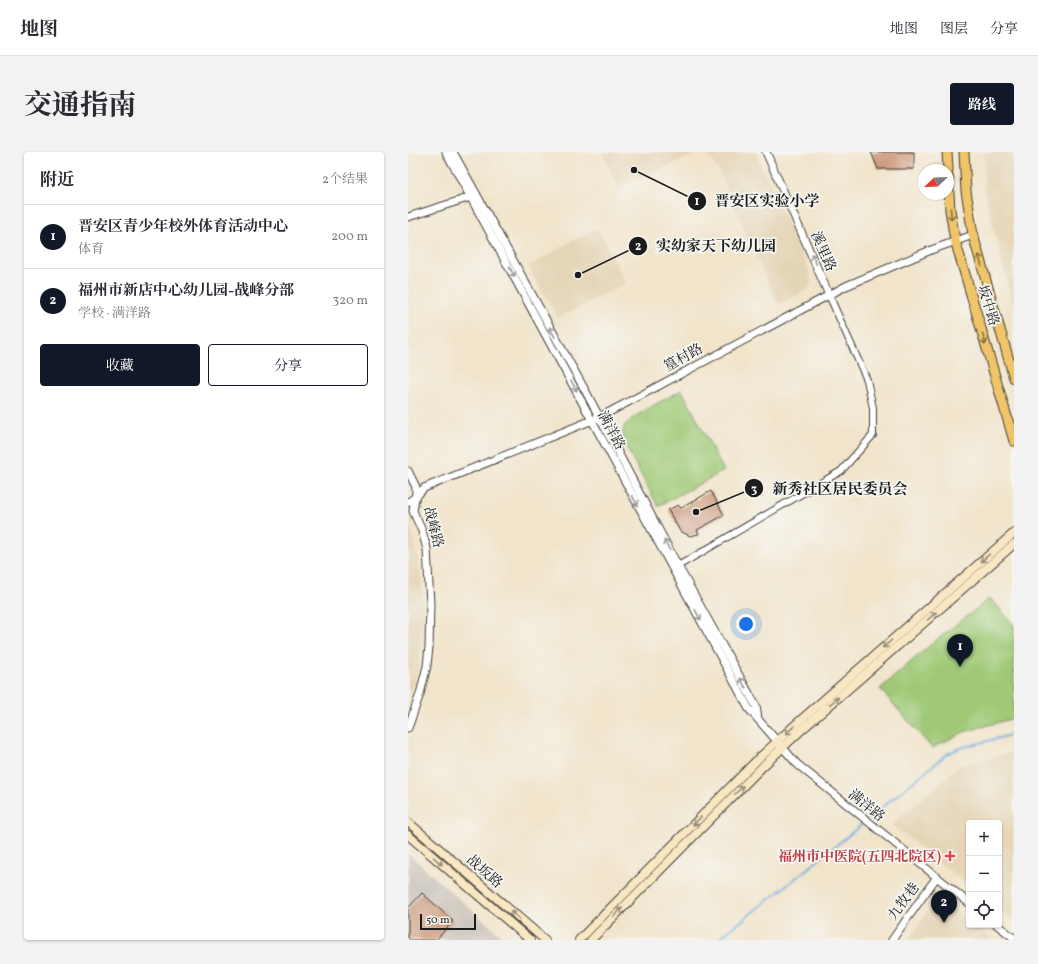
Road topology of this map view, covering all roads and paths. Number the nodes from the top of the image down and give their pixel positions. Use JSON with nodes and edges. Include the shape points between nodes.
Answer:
{"nodes":[{"id":1,"x":446,"y":152,"type":"edge"},
{"id":2,"x":453,"y":152,"type":"edge"},
{"id":3,"x":766,"y":152,"type":"edge"},
{"id":4,"x":947,"y":152,"type":"edge"},
{"id":5,"x":964,"y":152,"type":"edge"},
{"id":6,"x":948,"y":164,"type":"edge"},
{"id":7,"x":473,"y":196,"type":"junction"},
{"id":8,"x":949,"y":200,"type":"edge"},
{"id":9,"x":408,"y":217,"type":"edge"},
{"id":10,"x":973,"y":235,"type":"junction"},
{"id":11,"x":955,"y":240,"type":"junction"},
{"id":12,"x":829,"y":295,"type":"junction"},
{"id":13,"x":1014,"y":378,"type":"edge"},
{"id":14,"x":600,"y":417,"type":"junction"},
{"id":15,"x":592,"y":420,"type":"junction"},
{"id":16,"x":1014,"y":441,"type":"edge"},
{"id":17,"x":408,"y":471,"type":"edge"},
{"id":18,"x":416,"y":498,"type":"junction"},
{"id":19,"x":408,"y":502,"type":"edge"},
{"id":20,"x":1014,"y":532,"type":"edge"},
{"id":21,"x":1014,"y":544,"type":"edge"},
{"id":22,"x":678,"y":566,"type":"junction"},
{"id":23,"x":758,"y":719,"type":"junction"},
{"id":24,"x":408,"y":728,"type":"edge"},
{"id":25,"x":780,"y":745,"type":"junction"},
{"id":26,"x":408,"y":822,"type":"edge"},
{"id":27,"x":408,"y":835,"type":"edge"},
{"id":28,"x":936,"y":878,"type":"junction"},
{"id":29,"x":966,"y":901,"type":"edge"},
{"id":30,"x":1001,"y":928,"type":"edge"},
{"id":31,"x":1014,"y":938,"type":"edge"},
{"id":32,"x":530,"y":940,"type":"edge"},
{"id":33,"x":545,"y":940,"type":"edge"},
{"id":34,"x":579,"y":940,"type":"edge"},
{"id":35,"x":591,"y":940,"type":"edge"},
{"id":36,"x":892,"y":940,"type":"edge"}],
"edges":[{"from":1,"to":7,"type":"street","name":"满洋路"},
{"from":2,"to":7,"type":"street","name":"满洋路"},
{"from":12,"to":3,"type":"street","name":"溪里路","one_way":true},
{"from":4,"to":6,"type":"main road"},
{"from":5,"to":10,"type":"main road","name":"坂中路","via":[[966,191]]},
{"from":7,"to":9,"type":"street"},
{"from":14,"to":7,"type":"street","name":"满洋路","one_way":true},
{"from":7,"to":15,"type":"street","name":"满洋路","one_way":true},
{"from":8,"to":11,"type":"main road","name":"坂中路","one_way":true},
{"from":10,"to":11,"type":"street","name":"篁村路"},
{"from":13,"to":10,"type":"main road","name":"坂中路","one_way":true},
{"from":11,"to":12,"type":"street","name":"篁村路"},
{"from":11,"to":16,"type":"main road","name":"坂中路","one_way":true},
{"from":12,"to":14,"type":"street","name":"篁村路"},
{"from":12,"to":22,"type":"street","via":[[867,380],[873,408],[873,434],[841,471]]},
{"from":14,"to":15,"type":"street","name":"篁村路"},
{"from":22,"to":14,"type":"street","name":"满洋路","one_way":true},
{"from":15,"to":18,"type":"street","name":"篁村路","via":[[424,488]]},
{"from":15,"to":23,"type":"street","name":"满洋路","one_way":true,"via":[[749,709]]},
{"from":17,"to":18,"type":"street","name":"战峰路","via":[[416,487]]},
{"from":18,"to":19,"type":"street","name":"篁村路"},
{"from":18,"to":24,"type":"street","name":"战峰路","via":[[413,511],[427,549],[430,636],[423,684]]},
{"from":20,"to":25,"type":"main road","one_way":true},
{"from":25,"to":21,"type":"main road","one_way":true},
{"from":23,"to":22,"type":"street","name":"满洋路","one_way":true,"via":[[756,706]]},
{"from":23,"to":25,"type":"street","name":"满洋路"},
{"from":25,"to":28,"type":"street","name":"满洋路","via":[[797,764]]},
{"from":25,"to":34,"type":"main road","one_way":true},
{"from":35,"to":25,"type":"main road","one_way":true},
{"from":33,"to":26,"type":"main road","name":"战坂路","one_way":true},
{"from":27,"to":32,"type":"main road","name":"战坂路","one_way":true},
{"from":28,"to":29,"type":"street","name":"满洋路"},
{"from":28,"to":36,"type":"street","name":"九牧巷"},
{"from":30,"to":31,"type":"street"}]}
